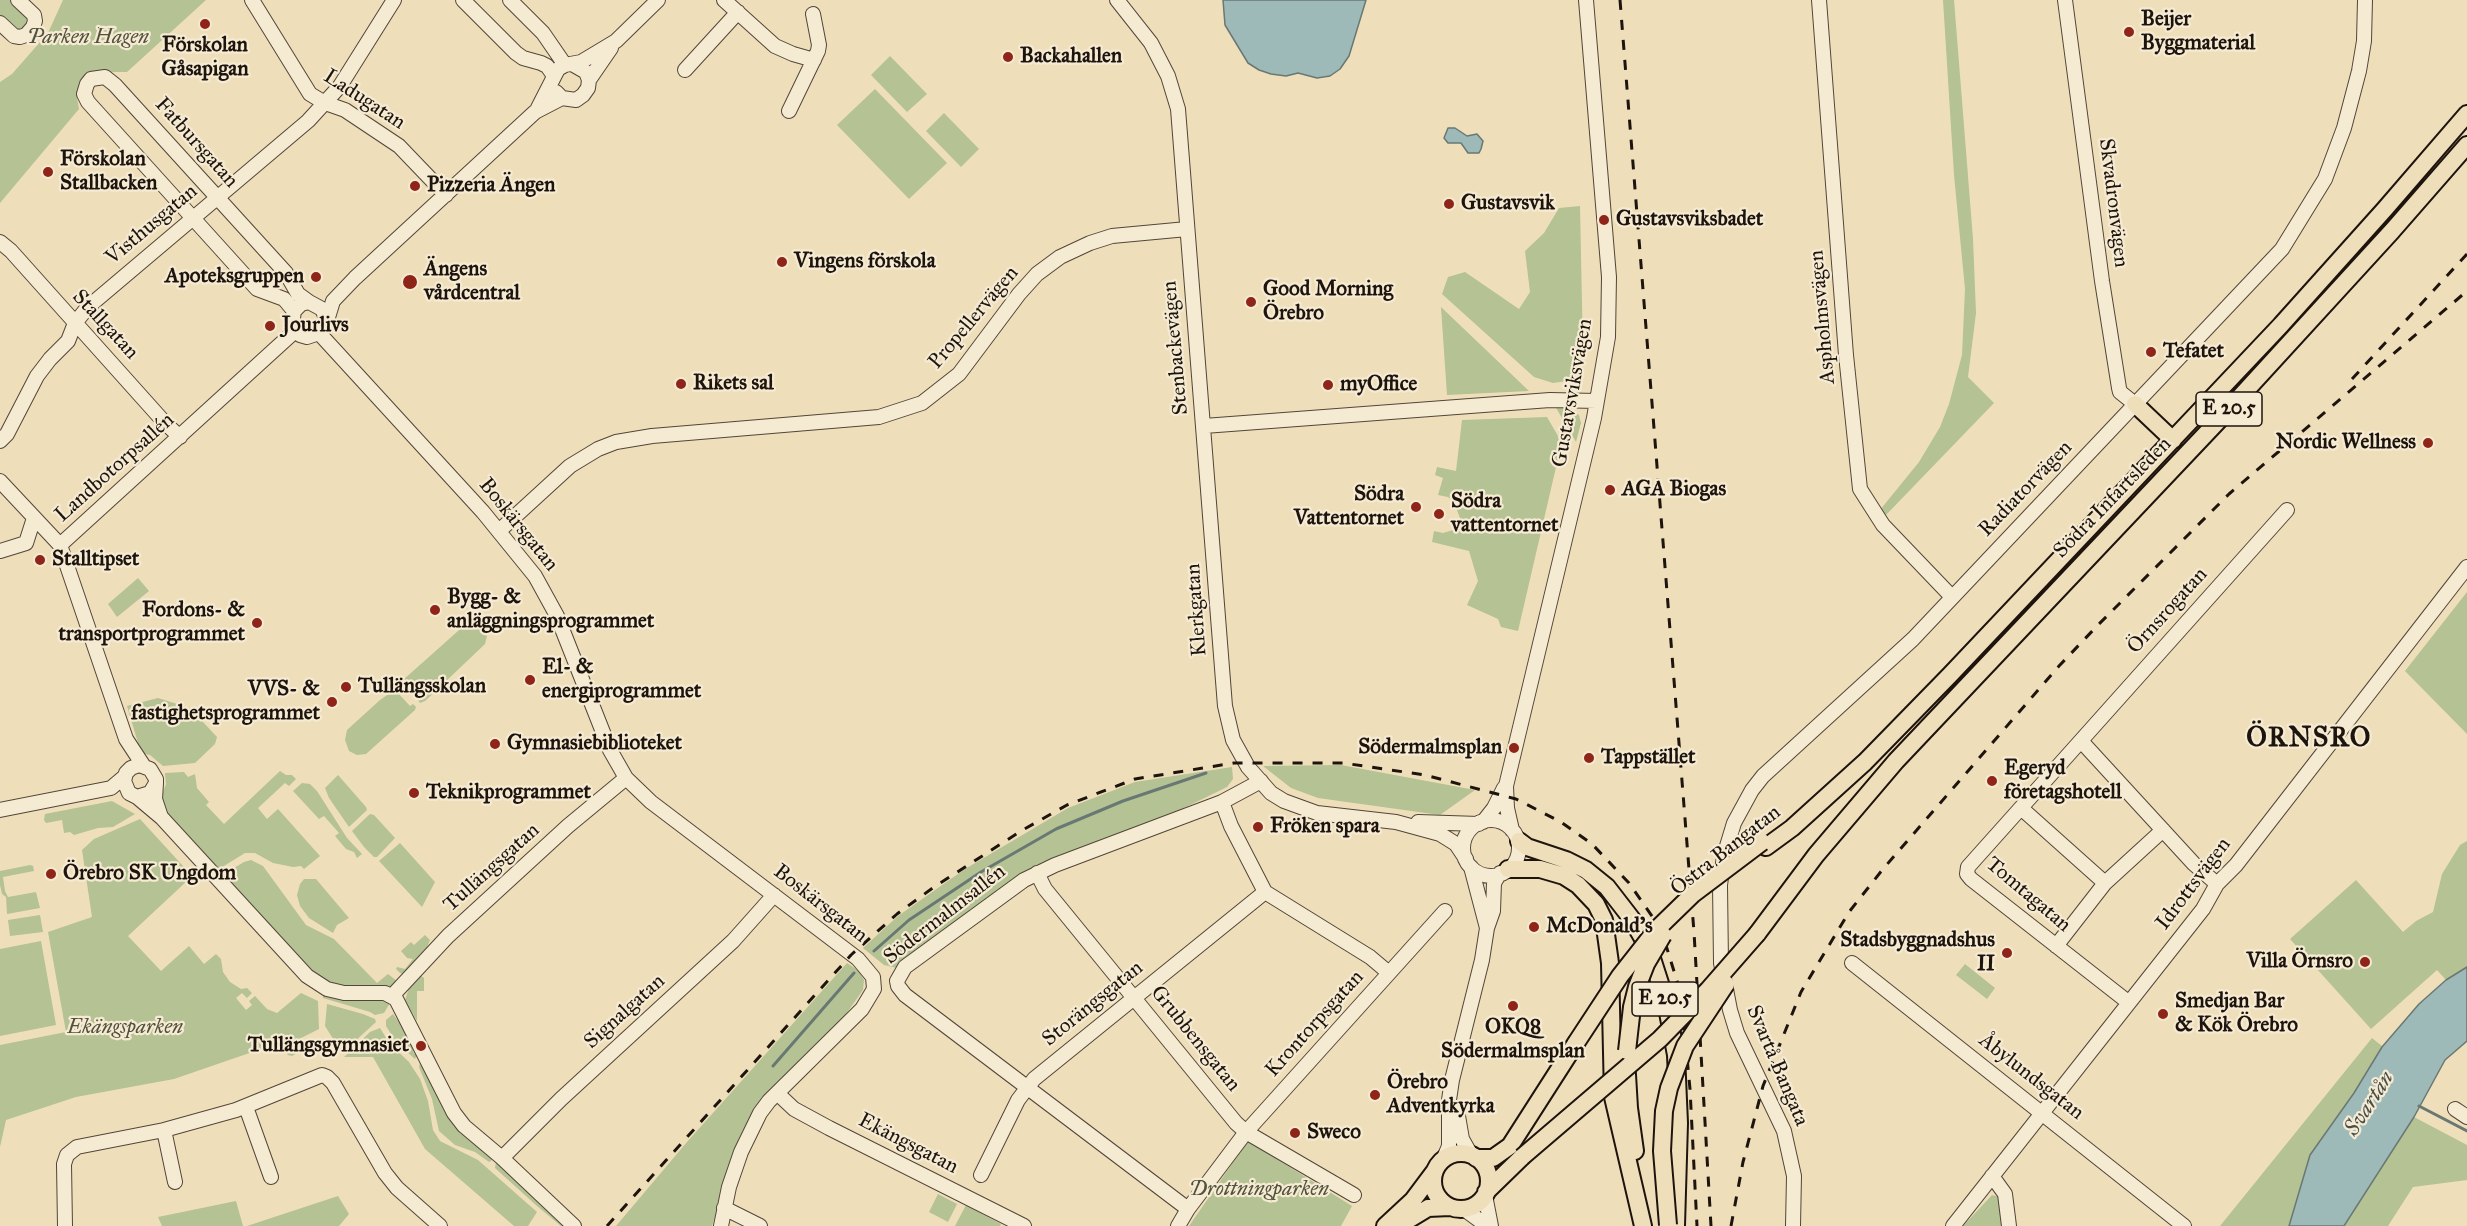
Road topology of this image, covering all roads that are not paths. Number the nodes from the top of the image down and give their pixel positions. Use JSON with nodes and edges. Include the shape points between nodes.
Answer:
{"nodes":[{"id":1,"x":18,"y":0,"type":"edge"},
{"id":2,"x":252,"y":0,"type":"edge"},
{"id":3,"x":394,"y":0,"type":"edge"},
{"id":4,"x":463,"y":0,"type":"edge"},
{"id":5,"x":510,"y":0,"type":"edge"},
{"id":6,"x":658,"y":0,"type":"edge"},
{"id":7,"x":724,"y":0,"type":"edge"},
{"id":8,"x":1117,"y":0,"type":"edge"},
{"id":9,"x":1586,"y":0,"type":"edge"},
{"id":10,"x":1820,"y":0,"type":"edge"},
{"id":11,"x":2065,"y":0,"type":"edge"},
{"id":12,"x":2365,"y":0,"type":"edge"},
{"id":13,"x":738,"y":12,"type":"junction"},
{"id":14,"x":813,"y":14,"type":"dead end"},
{"id":15,"x":0,"y":23,"type":"edge"},
{"id":16,"x":616,"y":41,"type":"junction"},
{"id":17,"x":814,"y":60,"type":"junction"},
{"id":18,"x":569,"y":64,"type":"junction"},
{"id":19,"x":685,"y":70,"type":"dead end"},
{"id":20,"x":553,"y":79,"type":"junction"},
{"id":21,"x":589,"y":80,"type":"junction"},
{"id":22,"x":562,"y":98,"type":"junction"},
{"id":23,"x":325,"y":103,"type":"junction"},
{"id":24,"x":789,"y":111,"type":"dead end"},
{"id":25,"x":536,"y":112,"type":"junction"},
{"id":26,"x":2467,"y":114,"type":"edge"},
{"id":27,"x":2467,"y":145,"type":"edge"},
{"id":28,"x":446,"y":195,"type":"junction"},
{"id":29,"x":218,"y":198,"type":"junction"},
{"id":30,"x":193,"y":218,"type":"junction"},
{"id":31,"x":1187,"y":229,"type":"junction"},
{"id":32,"x":0,"y":242,"type":"edge"},
{"id":33,"x":355,"y":278,"type":"junction"},
{"id":34,"x":311,"y":303,"type":"junction"},
{"id":35,"x":294,"y":311,"type":"junction"},
{"id":36,"x":326,"y":318,"type":"junction"},
{"id":37,"x":75,"y":323,"type":"junction"},
{"id":38,"x":295,"y":331,"type":"junction"},
{"id":39,"x":320,"y":333,"type":"junction"},
{"id":40,"x":1597,"y":401,"type":"junction"},
{"id":41,"x":2135,"y":404,"type":"junction"},
{"id":42,"x":1204,"y":426,"type":"junction"},
{"id":43,"x":180,"y":437,"type":"junction"},
{"id":44,"x":2173,"y":440,"type":"junction"},
{"id":45,"x":0,"y":441,"type":"edge"},
{"id":46,"x":0,"y":481,"type":"edge"},
{"id":47,"x":2287,"y":510,"type":"dead end"},
{"id":48,"x":34,"y":518,"type":"junction"},
{"id":49,"x":499,"y":531,"type":"junction"},
{"id":50,"x":60,"y":545,"type":"junction"},
{"id":51,"x":0,"y":551,"type":"edge"},
{"id":52,"x":2467,"y":567,"type":"edge"},
{"id":53,"x":1952,"y":597,"type":"junction"},
{"id":54,"x":126,"y":739,"type":"junction"},
{"id":55,"x":2082,"y":742,"type":"junction"},
{"id":56,"x":143,"y":765,"type":"junction"},
{"id":57,"x":126,"y":774,"type":"junction"},
{"id":58,"x":626,"y":778,"type":"junction"},
{"id":59,"x":1261,"y":781,"type":"junction"},
{"id":60,"x":156,"y":783,"type":"junction"},
{"id":61,"x":1506,"y":786,"type":"junction"},
{"id":62,"x":111,"y":788,"type":"junction"},
{"id":63,"x":133,"y":795,"type":"junction"},
{"id":64,"x":1222,"y":802,"type":"junction"},
{"id":65,"x":2021,"y":808,"type":"junction"},
{"id":66,"x":0,"y":810,"type":"edge"},
{"id":67,"x":162,"y":818,"type":"junction"},
{"id":68,"x":1396,"y":822,"type":"junction"},
{"id":69,"x":1481,"y":823,"type":"junction"},
{"id":70,"x":2163,"y":830,"type":"junction"},
{"id":71,"x":1516,"y":835,"type":"junction"},
{"id":72,"x":1764,"y":845,"type":"junction"},
{"id":73,"x":1468,"y":863,"type":"junction"},
{"id":74,"x":1504,"y":872,"type":"junction"},
{"id":75,"x":1037,"y":873,"type":"junction"},
{"id":76,"x":2105,"y":883,"type":"junction"},
{"id":77,"x":2217,"y":884,"type":"junction"},
{"id":78,"x":1264,"y":892,"type":"junction"},
{"id":79,"x":774,"y":895,"type":"junction"},
{"id":80,"x":1445,"y":911,"type":"dead end"},
{"id":81,"x":1487,"y":928,"type":"junction"},
{"id":82,"x":1756,"y":934,"type":"junction"},
{"id":83,"x":2056,"y":946,"type":"junction"},
{"id":84,"x":1852,"y":963,"type":"dead end"},
{"id":85,"x":1389,"y":973,"type":"junction"},
{"id":86,"x":897,"y":981,"type":"junction"},
{"id":87,"x":874,"y":984,"type":"junction"},
{"id":88,"x":1726,"y":993,"type":"joint"},
{"id":89,"x":392,"y":996,"type":"junction"},
{"id":90,"x":1134,"y":997,"type":"junction"},
{"id":91,"x":2127,"y":1002,"type":"junction"},
{"id":92,"x":1027,"y":1088,"type":"junction"},
{"id":93,"x":777,"y":1094,"type":"junction"},
{"id":94,"x":246,"y":1107,"type":"junction"},
{"id":95,"x":2043,"y":1113,"type":"junction"},
{"id":96,"x":1453,"y":1120,"type":"junction"},
{"id":97,"x":164,"y":1130,"type":"junction"},
{"id":98,"x":1246,"y":1132,"type":"junction"},
{"id":99,"x":1447,"y":1152,"type":"junction"},
{"id":100,"x":1471,"y":1153,"type":"junction"},
{"id":101,"x":502,"y":1158,"type":"junction"},
{"id":102,"x":1434,"y":1172,"type":"junction"},
{"id":103,"x":981,"y":1175,"type":"dead end"},
{"id":104,"x":1992,"y":1176,"type":"junction"},
{"id":105,"x":271,"y":1177,"type":"dead end"},
{"id":106,"x":175,"y":1182,"type":"dead end"},
{"id":107,"x":1486,"y":1193,"type":"junction"},
{"id":108,"x":1354,"y":1195,"type":"dead end"},
{"id":109,"x":724,"y":1208,"type":"junction"},
{"id":110,"x":1457,"y":1208,"type":"junction"},
{"id":111,"x":1188,"y":1209,"type":"junction"},
{"id":112,"x":65,"y":1226,"type":"edge"},
{"id":113,"x":440,"y":1226,"type":"edge"},
{"id":114,"x":574,"y":1226,"type":"edge"},
{"id":115,"x":721,"y":1226,"type":"edge"},
{"id":116,"x":760,"y":1226,"type":"edge"},
{"id":117,"x":1024,"y":1226,"type":"edge"},
{"id":118,"x":1178,"y":1226,"type":"edge"},
{"id":119,"x":1385,"y":1226,"type":"edge"},
{"id":120,"x":1398,"y":1226,"type":"edge"},
{"id":121,"x":1489,"y":1226,"type":"edge"},
{"id":122,"x":1644,"y":1226,"type":"edge"},
{"id":123,"x":1668,"y":1226,"type":"edge"},
{"id":124,"x":1676,"y":1226,"type":"edge"},
{"id":125,"x":1793,"y":1226,"type":"edge"},
{"id":126,"x":1953,"y":1226,"type":"edge"},
{"id":127,"x":2009,"y":1226,"type":"edge"},
{"id":128,"x":2184,"y":1226,"type":"edge"}],
"edges":[{"from":1,"to":15,"type":"street","via":[[34,15],[33,27],[20,37]]},
{"from":2,"to":23,"type":"street","name":"Ladugatan","via":[[310,94]]},
{"from":3,"to":23,"type":"street","name":"Visthusgatan","via":[[340,86]]},
{"from":4,"to":20,"type":"street","via":[[516,53],[547,66]]},
{"from":5,"to":18,"type":"street"},
{"from":6,"to":16,"type":"street"},
{"from":7,"to":13,"type":"street"},
{"from":8,"to":31,"type":"street","name":"Stenbackevägen","via":[[1142,29],[1174,93]]},
{"from":9,"to":40,"type":"street","name":"Gustavsviksvägen","via":[[1609,277],[1608,337]]},
{"from":10,"to":53,"type":"street","name":"Aspholmsvägen","via":[[1846,355],[1860,489],[1883,525]]},
{"from":11,"to":41,"type":"street","name":"Skvadronvägen","via":[[2119,388]]},
{"from":12,"to":41,"type":"street","name":"Radiatorvägen","via":[[2364,40],[2355,90],[2335,154],[2315,197],[2287,242],[2260,274]]},
{"from":13,"to":17,"type":"street","via":[[783,51]]},
{"from":13,"to":19,"type":"street"},
{"from":14,"to":17,"type":"street","via":[[819,45]]},
{"from":16,"to":18,"type":"street","via":[[581,62]]},
{"from":16,"to":21,"type":"street"},
{"from":17,"to":24,"type":"street"},
{"from":18,"to":20,"type":"street","via":[[558,69]]},
{"from":18,"to":21,"type":"street","via":[[586,72]]},
{"from":20,"to":22,"type":"street"},
{"from":20,"to":25,"type":"street"},
{"from":21,"to":22,"type":"street","via":[[583,95]]},
{"from":22,"to":25,"type":"street"},
{"from":23,"to":28,"type":"street","name":"Ladugatan","via":[[345,110],[399,147]]},
{"from":23,"to":29,"type":"street","name":"Visthusgatan"},
{"from":25,"to":28,"type":"street"},
{"from":26,"to":44,"type":"main road","name":"Södra Infartsleden","number":"E 20.5","via":[[2342,258]]},
{"from":27,"to":82,"type":"main road","name":"Södra Infartsleden","number":"E 20.5","via":[[2218,421],[1896,761],[1816,855]]},
{"from":28,"to":33,"type":"street"},
{"from":29,"to":30,"type":"street","name":"Visthusgatan"},
{"from":29,"to":30,"type":"street","name":"Fatbursgatan","via":[[109,79],[91,79],[84,94],[87,102]]},
{"from":29,"to":34,"type":"street","name":"Fatbursgatan","via":[[286,273],[298,294]]},
{"from":30,"to":35,"type":"street","name":"Fatbursgatan","via":[[257,288],[284,299]]},
{"from":30,"to":37,"type":"street","name":"Visthusgatan","via":[[100,296]]},
{"from":31,"to":42,"type":"street","name":"Stenbackevägen"},
{"from":31,"to":49,"type":"street","name":"Propellervägen","via":[[1112,237],[1060,257],[1019,294],[959,374],[922,403],[879,417],[616,442],[570,466]]},
{"from":32,"to":37,"type":"street","name":"Stallgatan"},
{"from":33,"to":34,"type":"street"},
{"from":33,"to":36,"type":"street","via":[[333,301]]},
{"from":34,"to":35,"type":"street","via":[[301,304]]},
{"from":34,"to":36,"type":"street","via":[[322,309]]},
{"from":35,"to":38,"type":"street"},
{"from":36,"to":39,"type":"street"},
{"from":37,"to":43,"type":"street","name":"Stallgatan"},
{"from":37,"to":45,"type":"street","name":"Visthusgatan","via":[[68,341],[37,376]]},
{"from":38,"to":39,"type":"street","via":[[307,337]]},
{"from":38,"to":43,"type":"street","name":"Landbotorpsallén"},
{"from":39,"to":49,"type":"street","name":"Boskärsgatan"},
{"from":40,"to":42,"type":"street","name":"Stenbackevägen","via":[[1550,400]]},
{"from":40,"to":61,"type":"street","name":"Gustavsviksvägen"},
{"from":41,"to":44,"type":"main road"},
{"from":41,"to":53,"type":"street","name":"Radiatorvägen"},
{"from":42,"to":59,"type":"street","name":"Klerkgatan","via":[[1228,723],[1240,754]]},
{"from":43,"to":50,"type":"street","name":"Landbotorpsallén"},
{"from":44,"to":72,"type":"main road","name":"Södra Infartsleden","number":"E 20.5","via":[[1880,747],[1815,807],[1788,822]]},
{"from":46,"to":48,"type":"street"},
{"from":47,"to":55,"type":"street","name":"Örnsrogatan"},
{"from":48,"to":50,"type":"street"},
{"from":48,"to":51,"type":"street","via":[[26,543]]},
{"from":49,"to":58,"type":"street","name":"Boskärsgatan","via":[[551,603],[610,750]]},
{"from":50,"to":54,"type":"street","name":"Landbotorpsallén"},
{"from":52,"to":77,"type":"street","name":"Idrottsvägen","via":[[2236,865]]},
{"from":53,"to":88,"type":"street","name":"Radiatorvägen","via":[[1888,664],[1781,758],[1743,805],[1728,840],[1720,885],[1719,945]]},
{"from":54,"to":56,"type":"street","name":"Landbotorpsallén"},
{"from":54,"to":57,"type":"street","name":"Landbotorpsallén"},
{"from":55,"to":65,"type":"street","name":"Örnsrogatan"},
{"from":55,"to":70,"type":"street"},
{"from":56,"to":57,"type":"street"},
{"from":56,"to":60,"type":"street","via":[[152,771]]},
{"from":57,"to":62,"type":"street"},
{"from":57,"to":63,"type":"street","via":[[124,785]]},
{"from":58,"to":79,"type":"street","name":"Boskärsgatan","via":[[651,802]]},
{"from":58,"to":89,"type":"street","name":"Tullängsgatan","via":[[448,936]]},
{"from":59,"to":64,"type":"street","name":"Södermalmsallén"},
{"from":59,"to":68,"type":"street","via":[[1271,793],[1300,808]]},
{"from":60,"to":63,"type":"street","via":[[150,794]]},
{"from":60,"to":67,"type":"street","via":[[155,800]]},
{"from":61,"to":69,"type":"street","name":"Gustavsviksvägen"},
{"from":61,"to":71,"type":"street","name":"Gustavsviksvägen","via":[[1507,808]]},
{"from":62,"to":63,"type":"street"},
{"from":62,"to":66,"type":"street"},
{"from":63,"to":67,"type":"street"},
{"from":64,"to":75,"type":"street","name":"Södermalmsallén"},
{"from":64,"to":78,"type":"street"},
{"from":65,"to":76,"type":"street"},
{"from":65,"to":83,"type":"street","name":"Tomtagatan","via":[[1971,862],[1967,874]]},
{"from":67,"to":89,"type":"street","via":[[318,985],[336,991]]},
{"from":68,"to":69,"type":"street"},
{"from":68,"to":73,"type":"street","via":[[1446,837],[1456,844]]},
{"from":69,"to":71,"type":"street","via":[[1497,821]]},
{"from":69,"to":73,"type":"street","via":[[1465,839]]},
{"from":70,"to":76,"type":"street"},
{"from":70,"to":77,"type":"street"},
{"from":71,"to":74,"type":"street","via":[[1520,852]]},
{"from":71,"to":124,"type":"main road","number":"E 20.5","via":[[1527,848],[1566,860],[1606,887],[1649,949],[1668,1011],[1677,1066]]},
{"from":72,"to":100,"type":"main road","bridge":true,"via":[[1693,894],[1657,929],[1616,982],[1510,1146],[1493,1158]]},
{"from":72,"to":122,"type":"main road","name":"Östra Bangatan","number":"E 20.5","bridge":true,"via":[[1681,914],[1656,945],[1634,997],[1627,1051],[1629,1108],[1645,1210]]},
{"from":73,"to":74,"type":"street","via":[[1487,876]]},
{"from":73,"to":81,"type":"street"},
{"from":74,"to":81,"type":"street","via":[[1494,883],[1493,911]]},
{"from":74,"to":122,"type":"main road","number":"E 20.5","via":[[1540,869],[1564,876],[1596,904],[1604,920],[1611,963],[1613,1097]]},
{"from":75,"to":86,"type":"street","name":"Södermalmsallén","via":[[905,967]]},
{"from":75,"to":90,"type":"street","name":"Grubbensgatan","via":[[1045,889]]},
{"from":76,"to":83,"type":"street"},
{"from":77,"to":91,"type":"street","name":"Idrottsvägen","via":[[2203,909]]},
{"from":78,"to":85,"type":"street","via":[[1380,963]]},
{"from":78,"to":90,"type":"street","name":"Storängsgatan"},
{"from":79,"to":87,"type":"street","name":"Boskärsgatan","via":[[858,959],[870,972]]},
{"from":79,"to":101,"type":"street","name":"Signalgatan","via":[[733,941]]},
{"from":80,"to":85,"type":"street","name":"Krontorpsgatan"},
{"from":81,"to":96,"type":"street","via":[[1455,1072]]},
{"from":82,"to":107,"type":"main road","bridge":true,"via":[[1660,1040],[1522,1157]]},
{"from":82,"to":123,"type":"main road","number":"E 20.5","bridge":true,"via":[[1744,959],[1685,1046],[1669,1088],[1662,1151]]},
{"from":83,"to":91,"type":"street","name":"Tomtagatan"},
{"from":84,"to":95,"type":"street","name":"Åbylundsgatan"},
{"from":85,"to":98,"type":"street","name":"Krontorpsgatan"},
{"from":86,"to":87,"type":"street","name":"Södermalmsallén"},
{"from":86,"to":92,"type":"street","via":[[905,995]]},
{"from":87,"to":93,"type":"street","name":"Södermalmsallén","via":[[862,1009]]},
{"from":88,"to":125,"type":"street","name":"Svartå Bangata","via":[[1745,1051],[1784,1131],[1794,1176]]},
{"from":89,"to":101,"type":"street","via":[[403,1010],[454,1113]]},
{"from":90,"to":92,"type":"street","name":"Storängsgatan"},
{"from":90,"to":98,"type":"street","name":"Grubbensgatan"},
{"from":91,"to":95,"type":"street","name":"Idrottsvägen"},
{"from":92,"to":103,"type":"street","name":"Storängsgatan"},
{"from":92,"to":111,"type":"street"},
{"from":93,"to":109,"type":"street","name":"Södermalmsallén","via":[[760,1113],[746,1141]]},
{"from":93,"to":117,"type":"street","name":"Ekängsgatan","via":[[794,1109]]},
{"from":94,"to":97,"type":"street"},
{"from":94,"to":105,"type":"street"},
{"from":94,"to":113,"type":"street","via":[[322,1075],[327,1077],[385,1173]]},
{"from":95,"to":104,"type":"street","name":"Idrottsvägen"},
{"from":95,"to":128,"type":"street","name":"Åbylundsgatan"},
{"from":96,"to":99,"type":"street"},
{"from":96,"to":100,"type":"street"},
{"from":97,"to":106,"type":"street"},
{"from":97,"to":112,"type":"street","via":[[70,1150],[64,1164]]},
{"from":98,"to":108,"type":"street","name":"Grubbensgatan"},
{"from":98,"to":111,"type":"street","name":"Krontorpsgatan"},
{"from":99,"to":100,"type":"main road"},
{"from":99,"to":102,"type":"main road"},
{"from":100,"to":107,"type":"main road","via":[[1488,1175]]},
{"from":101,"to":114,"type":"street"},
{"from":102,"to":110,"type":"main road","via":[[1436,1194]]},
{"from":102,"to":119,"type":"main road","via":[[1413,1200]]},
{"from":104,"to":126,"type":"street","name":"Idrottsvägen"},
{"from":104,"to":127,"type":"street","via":[[2005,1194]]},
{"from":107,"to":110,"type":"main road","via":[[1476,1204]]},
{"from":107,"to":121,"type":"street"},
{"from":109,"to":115,"type":"street","name":"Södermalmsallén"},
{"from":109,"to":116,"type":"street"},
{"from":110,"to":120,"type":"main road","via":[[1428,1208]]},
{"from":110,"to":121,"type":"street"},
{"from":111,"to":118,"type":"street","name":"Krontorpsgatan"}]}
